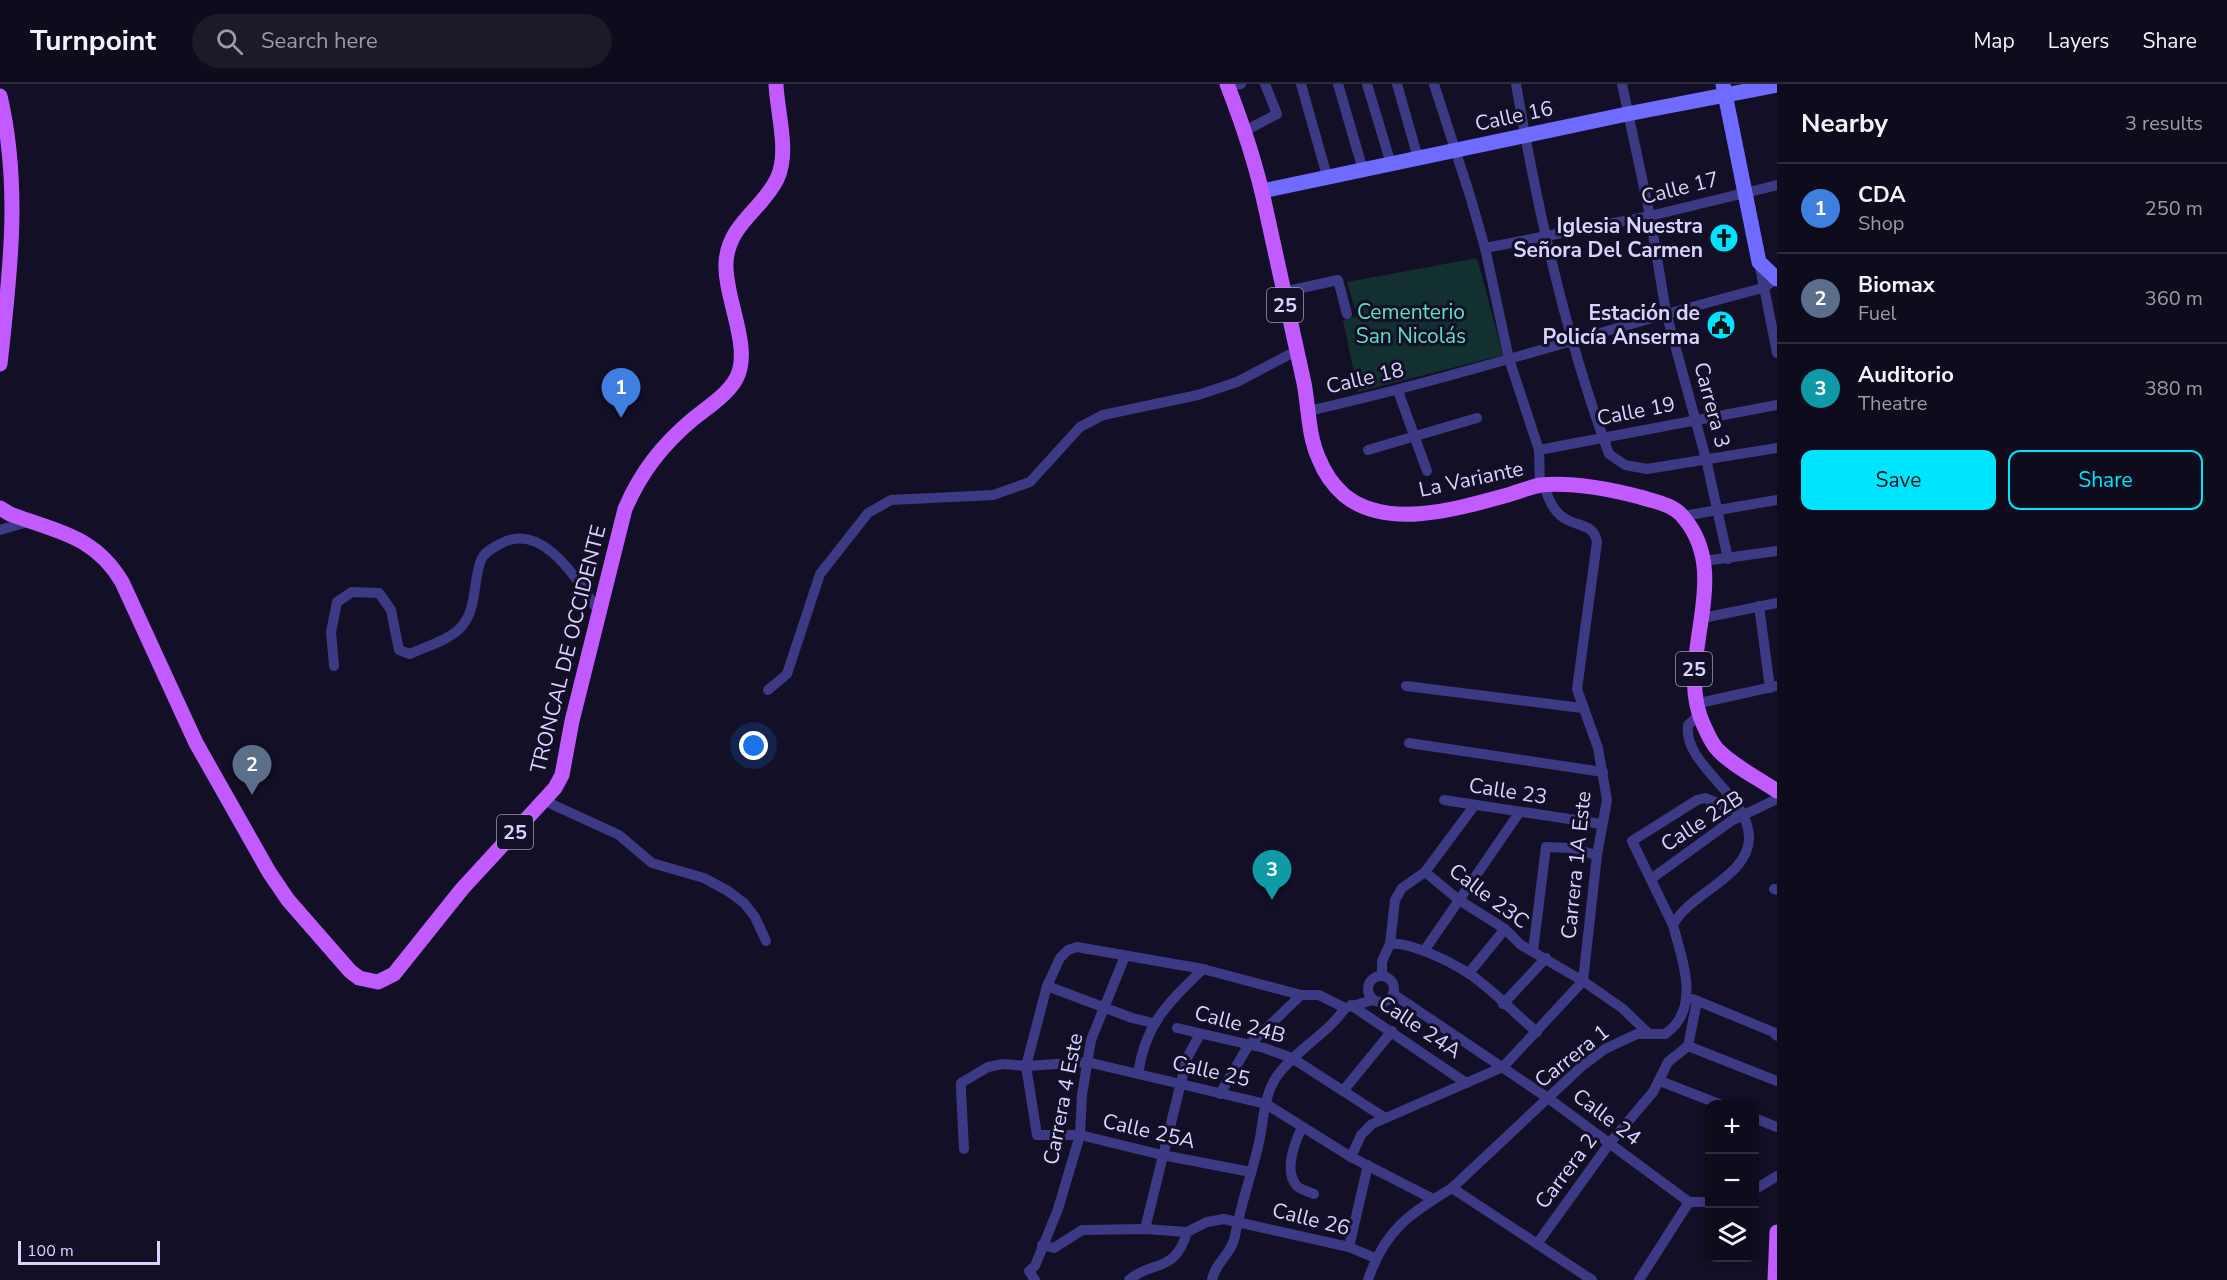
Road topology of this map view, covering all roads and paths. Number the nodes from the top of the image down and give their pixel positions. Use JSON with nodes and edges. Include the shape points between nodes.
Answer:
{"nodes":[{"id":1,"x":776,"y":84,"type":"edge"},
{"id":2,"x":1265,"y":84,"type":"edge"},
{"id":3,"x":1300,"y":84,"type":"edge"},
{"id":4,"x":1338,"y":84,"type":"edge"},
{"id":5,"x":1367,"y":84,"type":"edge"},
{"id":6,"x":1397,"y":84,"type":"edge"},
{"id":7,"x":1434,"y":84,"type":"edge"},
{"id":8,"x":1516,"y":84,"type":"edge"},
{"id":9,"x":1622,"y":84,"type":"edge"},
{"id":10,"x":1232,"y":85,"type":"edge"},
{"id":11,"x":1777,"y":85,"type":"edge"},
{"id":12,"x":1724,"y":89,"type":"edge"},
{"id":13,"x":0,"y":96,"type":"edge"},
{"id":14,"x":1626,"y":114,"type":"junction"},
{"id":15,"x":1245,"y":131,"type":"junction"},
{"id":16,"x":1525,"y":135,"type":"junction"},
{"id":17,"x":1454,"y":150,"type":"junction"},
{"id":18,"x":1418,"y":158,"type":"junction"},
{"id":19,"x":1391,"y":164,"type":"junction"},
{"id":20,"x":1363,"y":170,"type":"junction"},
{"id":21,"x":1327,"y":176,"type":"junction"},
{"id":22,"x":1777,"y":185,"type":"edge"},
{"id":23,"x":1262,"y":191,"type":"junction"},
{"id":24,"x":1744,"y":192,"type":"junction"},
{"id":25,"x":1650,"y":216,"type":"junction"},
{"id":26,"x":1547,"y":235,"type":"junction"},
{"id":27,"x":1485,"y":248,"type":"junction"},
{"id":28,"x":1759,"y":262,"type":"junction"},
{"id":29,"x":1777,"y":279,"type":"edge"},
{"id":30,"x":1763,"y":288,"type":"junction"},
{"id":31,"x":1283,"y":292,"type":"junction"},
{"id":32,"x":1666,"y":312,"type":"junction"},
{"id":33,"x":1347,"y":314,"type":"dead end"},
{"id":34,"x":1572,"y":340,"type":"junction"},
{"id":35,"x":1296,"y":351,"type":"junction"},
{"id":36,"x":1777,"y":353,"type":"edge"},
{"id":37,"x":1509,"y":359,"type":"junction"},
{"id":38,"x":0,"y":364,"type":"edge"},
{"id":39,"x":1398,"y":391,"type":"junction"},
{"id":40,"x":1777,"y":405,"type":"edge"},
{"id":41,"x":1308,"y":411,"type":"junction"},
{"id":42,"x":1477,"y":418,"type":"dead end"},
{"id":43,"x":1696,"y":419,"type":"junction"},
{"id":44,"x":1414,"y":436,"type":"junction"},
{"id":45,"x":1603,"y":437,"type":"junction"},
{"id":46,"x":1777,"y":448,"type":"edge"},
{"id":47,"x":1368,"y":450,"type":"dead end"},
{"id":48,"x":1539,"y":450,"type":"junction"},
{"id":49,"x":1706,"y":459,"type":"junction"},
{"id":50,"x":1427,"y":471,"type":"dead end"},
{"id":51,"x":1542,"y":485,"type":"junction"},
{"id":52,"x":1777,"y":500,"type":"edge"},
{"id":53,"x":0,"y":508,"type":"edge"},
{"id":54,"x":1718,"y":511,"type":"junction"},
{"id":55,"x":1683,"y":516,"type":"junction"},
{"id":56,"x":31,"y":521,"type":"junction"},
{"id":57,"x":0,"y":530,"type":"edge"},
{"id":58,"x":1777,"y":551,"type":"edge"},
{"id":59,"x":1728,"y":559,"type":"junction"},
{"id":60,"x":1704,"y":561,"type":"junction"},
{"id":61,"x":1777,"y":603,"type":"edge"},
{"id":62,"x":1759,"y":606,"type":"junction"},
{"id":63,"x":600,"y":613,"type":"junction"},
{"id":64,"x":1703,"y":618,"type":"junction"},
{"id":65,"x":334,"y":666,"type":"dead end"},
{"id":66,"x":1406,"y":686,"type":"dead end"},
{"id":67,"x":1774,"y":687,"type":"edge"},
{"id":68,"x":768,"y":690,"type":"dead end"},
{"id":69,"x":1582,"y":708,"type":"junction"},
{"id":70,"x":1697,"y":710,"type":"junction"},
{"id":71,"x":1409,"y":743,"type":"dead end"},
{"id":72,"x":1603,"y":772,"type":"junction"},
{"id":73,"x":1777,"y":790,"type":"edge"},
{"id":74,"x":1777,"y":799,"type":"edge"},
{"id":75,"x":1444,"y":800,"type":"dead end"},
{"id":76,"x":545,"y":801,"type":"junction"},
{"id":77,"x":1474,"y":806,"type":"junction"},
{"id":78,"x":1519,"y":813,"type":"junction"},
{"id":79,"x":1743,"y":814,"type":"junction"},
{"id":80,"x":1602,"y":824,"type":"junction"},
{"id":81,"x":1597,"y":855,"type":"junction"},
{"id":82,"x":1425,"y":872,"type":"junction"},
{"id":83,"x":1651,"y":879,"type":"junction"},
{"id":84,"x":1459,"y":900,"type":"junction"},
{"id":85,"x":1673,"y":925,"type":"junction"},
{"id":86,"x":1505,"y":929,"type":"junction"},
{"id":87,"x":765,"y":941,"type":"dead end"},
{"id":88,"x":1390,"y":944,"type":"junction"},
{"id":89,"x":1424,"y":951,"type":"junction"},
{"id":90,"x":1533,"y":951,"type":"junction"},
{"id":91,"x":1125,"y":956,"type":"junction"},
{"id":92,"x":1545,"y":958,"type":"junction"},
{"id":93,"x":1203,"y":969,"type":"junction"},
{"id":94,"x":1469,"y":973,"type":"junction"},
{"id":95,"x":1382,"y":975,"type":"junction"},
{"id":96,"x":1583,"y":981,"type":"junction"},
{"id":97,"x":1047,"y":986,"type":"junction"},
{"id":98,"x":1394,"y":994,"type":"junction"},
{"id":99,"x":1301,"y":995,"type":"junction"},
{"id":100,"x":1692,"y":999,"type":"junction"},
{"id":101,"x":1373,"y":1000,"type":"junction"},
{"id":102,"x":1503,"y":1004,"type":"junction"},
{"id":103,"x":1348,"y":1006,"type":"junction"},
{"id":104,"x":1103,"y":1008,"type":"junction"},
{"id":105,"x":1153,"y":1023,"type":"junction"},
{"id":106,"x":1177,"y":1028,"type":"dead end"},
{"id":107,"x":1392,"y":1031,"type":"junction"},
{"id":108,"x":1537,"y":1032,"type":"junction"},
{"id":109,"x":1648,"y":1033,"type":"junction"},
{"id":110,"x":1200,"y":1034,"type":"junction"},
{"id":111,"x":1777,"y":1036,"type":"edge"},
{"id":112,"x":1248,"y":1046,"type":"junction"},
{"id":113,"x":1688,"y":1046,"type":"junction"},
{"id":114,"x":1292,"y":1058,"type":"junction"},
{"id":115,"x":1087,"y":1062,"type":"junction"},
{"id":116,"x":1026,"y":1066,"type":"junction"},
{"id":117,"x":1503,"y":1067,"type":"junction"},
{"id":118,"x":1138,"y":1074,"type":"junction"},
{"id":119,"x":1660,"y":1081,"type":"junction"},
{"id":120,"x":1777,"y":1081,"type":"edge"},
{"id":121,"x":1466,"y":1083,"type":"junction"},
{"id":122,"x":1181,"y":1086,"type":"junction"},
{"id":123,"x":1343,"y":1091,"type":"junction"},
{"id":124,"x":1220,"y":1094,"type":"junction"},
{"id":125,"x":1548,"y":1098,"type":"junction"},
{"id":126,"x":1709,"y":1100,"type":"edge"},
{"id":127,"x":1266,"y":1104,"type":"junction"},
{"id":128,"x":1384,"y":1118,"type":"junction"},
{"id":129,"x":1759,"y":1120,"type":"edge"},
{"id":130,"x":1302,"y":1126,"type":"junction"},
{"id":131,"x":1777,"y":1127,"type":"edge"},
{"id":132,"x":1080,"y":1135,"type":"junction"},
{"id":133,"x":1610,"y":1144,"type":"junction"},
{"id":134,"x":964,"y":1149,"type":"dead end"},
{"id":135,"x":1162,"y":1155,"type":"junction"},
{"id":136,"x":1351,"y":1157,"type":"junction"},
{"id":137,"x":1368,"y":1166,"type":"junction"},
{"id":138,"x":1251,"y":1172,"type":"junction"},
{"id":139,"x":1776,"y":1174,"type":"edge"},
{"id":140,"x":1759,"y":1187,"type":"edge"},
{"id":141,"x":1452,"y":1188,"type":"junction"},
{"id":142,"x":1314,"y":1194,"type":"dead end"},
{"id":143,"x":1433,"y":1199,"type":"junction"},
{"id":144,"x":1689,"y":1202,"type":"junction"},
{"id":145,"x":1705,"y":1202,"type":"edge"},
{"id":146,"x":1236,"y":1221,"type":"junction"},
{"id":147,"x":1145,"y":1229,"type":"junction"},
{"id":148,"x":1186,"y":1232,"type":"junction"},
{"id":149,"x":1777,"y":1232,"type":"edge"},
{"id":150,"x":1537,"y":1244,"type":"junction"},
{"id":151,"x":1042,"y":1245,"type":"junction"},
{"id":152,"x":1349,"y":1247,"type":"junction"},
{"id":153,"x":1375,"y":1258,"type":"junction"},
{"id":154,"x":1035,"y":1280,"type":"edge"},
{"id":155,"x":1129,"y":1280,"type":"edge"},
{"id":156,"x":1212,"y":1280,"type":"edge"},
{"id":157,"x":1368,"y":1280,"type":"edge"},
{"id":158,"x":1593,"y":1280,"type":"edge"},
{"id":159,"x":1639,"y":1280,"type":"edge"},
{"id":160,"x":1775,"y":1280,"type":"edge"}],
"edges":[{"from":1,"to":63,"type":"main road","name":"TRONCAL DE OCCIDENTE","number":"25","via":[[781,167],[771,189],[736,229],[727,251],[726,276],[741,347],[740,372],[729,389],[673,437],[643,471],[625,509]]},
{"from":2,"to":15,"type":"street","via":[[1277,114]]},
{"from":3,"to":21,"type":"street"},
{"from":4,"to":20,"type":"street"},
{"from":5,"to":19,"type":"street"},
{"from":6,"to":18,"type":"street"},
{"from":7,"to":17,"type":"street"},
{"from":8,"to":16,"type":"street"},
{"from":9,"to":14,"type":"street","name":"Carrera 3"},
{"from":10,"to":15,"type":"main road","name":"La Variante","number":"25"},
{"from":11,"to":12,"type":"street","name":"Calle 16"},
{"from":12,"to":14,"type":"street","name":"Calle 16"},
{"from":12,"to":24,"type":"street"},
{"from":13,"to":38,"type":"main road","via":[[12,158],[13,196]]},
{"from":14,"to":16,"type":"street","name":"Calle 16"},
{"from":14,"to":25,"type":"street","name":"Carrera 3"},
{"from":15,"to":23,"type":"main road","name":"La Variante","number":"25"},
{"from":16,"to":17,"type":"street","name":"Calle 16"},
{"from":16,"to":26,"type":"street"},
{"from":17,"to":18,"type":"street","name":"Calle 16"},
{"from":17,"to":27,"type":"street"},
{"from":18,"to":19,"type":"street","name":"Calle 16"},
{"from":19,"to":20,"type":"street","name":"Calle 16"},
{"from":20,"to":21,"type":"street","name":"Calle 16"},
{"from":21,"to":23,"type":"street","name":"Calle 16"},
{"from":22,"to":24,"type":"street","name":"Calle 17"},
{"from":23,"to":31,"type":"main road","name":"La Variante","number":"25"},
{"from":24,"to":25,"type":"street","name":"Calle 17"},
{"from":24,"to":28,"type":"street"},
{"from":25,"to":26,"type":"street","name":"Calle 17"},
{"from":25,"to":32,"type":"street","name":"Carrera 3"},
{"from":26,"to":27,"type":"street","name":"Calle 17"},
{"from":26,"to":34,"type":"street"},
{"from":27,"to":37,"type":"street"},
{"from":28,"to":29,"type":"street"},
{"from":28,"to":30,"type":"street"},
{"from":29,"to":30,"type":"street","name":"Calle 18"},
{"from":30,"to":32,"type":"street","name":"Calle 18"},
{"from":30,"to":36,"type":"street"},
{"from":31,"to":33,"type":"street","via":[[1338,280]]},
{"from":31,"to":35,"type":"main road","name":"La Variante","number":"25"},
{"from":32,"to":34,"type":"street","name":"Calle 18"},
{"from":32,"to":43,"type":"street","name":"Carrera 3"},
{"from":34,"to":37,"type":"street","name":"Calle 18"},
{"from":34,"to":45,"type":"street"},
{"from":35,"to":41,"type":"main road","name":"La Variante","number":"25"},
{"from":35,"to":68,"type":"street","via":[[1237,382],[1198,396],[1103,415],[1080,427],[1030,482],[993,495],[891,500],[868,513],[820,574],[787,674]]},
{"from":37,"to":39,"type":"street","name":"Calle 18"},
{"from":37,"to":48,"type":"street"},
{"from":39,"to":41,"type":"street","name":"Calle 18"},
{"from":39,"to":44,"type":"street"},
{"from":40,"to":43,"type":"street","name":"Calle 19"},
{"from":41,"to":51,"type":"main road","name":"La Variante","number":"25","via":[[1319,460],[1331,480],[1345,495],[1367,508],[1414,513],[1441,510]]},
{"from":42,"to":44,"type":"street"},
{"from":43,"to":45,"type":"street","name":"Calle 19"},
{"from":43,"to":49,"type":"street","name":"Carrera 3"},
{"from":44,"to":47,"type":"street"},
{"from":44,"to":50,"type":"street"},
{"from":45,"to":48,"type":"street","name":"Calle 19"},
{"from":45,"to":49,"type":"street","via":[[1609,454],[1625,465],[1647,469]]},
{"from":46,"to":49,"type":"street"},
{"from":48,"to":51,"type":"street"},
{"from":49,"to":54,"type":"street","name":"Carrera 3"},
{"from":51,"to":55,"type":"main road","name":"La Variante","number":"25","via":[[1621,492],[1665,504]]},
{"from":51,"to":69,"type":"street","name":"Carrera 1A Este","via":[[1558,513],[1586,526],[1597,542],[1577,689]]},
{"from":52,"to":54,"type":"street"},
{"from":53,"to":56,"type":"main road","name":"TRONCAL DE OCCIDENTE","number":"25"},
{"from":54,"to":55,"type":"street"},
{"from":54,"to":59,"type":"street","name":"Carrera 3"},
{"from":55,"to":60,"type":"main road","number":"25"},
{"from":56,"to":57,"type":"street"},
{"from":56,"to":76,"type":"main road","name":"TRONCAL DE OCCIDENTE","number":"25","via":[[83,541],[114,568],[196,743],[269,872],[288,900],[359,978],[378,982],[394,974],[462,889]]},
{"from":58,"to":59,"type":"street"},
{"from":59,"to":60,"type":"street"},
{"from":60,"to":64,"type":"main road","number":"25"},
{"from":61,"to":62,"type":"street"},
{"from":62,"to":64,"type":"street"},
{"from":62,"to":67,"type":"street"},
{"from":63,"to":65,"type":"street","via":[[548,546],[527,539],[507,540],[482,558],[464,625],[410,654],[399,650],[391,610],[379,592],[352,592],[337,602],[331,632]]},
{"from":63,"to":76,"type":"main road","name":"TRONCAL DE OCCIDENTE","number":"25","via":[[562,775]]},
{"from":64,"to":70,"type":"main road","number":"25","via":[[1694,664]]},
{"from":66,"to":69,"type":"street"},
{"from":67,"to":70,"type":"street"},
{"from":69,"to":72,"type":"street","name":"Carrera 1A Este","via":[[1594,733]]},
{"from":70,"to":73,"type":"main road","number":"25","via":[[1717,749]]},
{"from":70,"to":79,"type":"street","via":[[1688,725],[1689,739]]},
{"from":71,"to":72,"type":"street"},
{"from":72,"to":80,"type":"street","name":"Carrera 1A Este","via":[[1606,800]]},
{"from":74,"to":79,"type":"street","name":"Calle 22B"},
{"from":75,"to":77,"type":"street","name":"Calle 23"},
{"from":76,"to":87,"type":"street","via":[[619,836],[652,863],[704,878],[728,891],[755,917]]},
{"from":77,"to":78,"type":"street","name":"Calle 23"},
{"from":77,"to":82,"type":"street"},
{"from":78,"to":80,"type":"street","name":"Calle 23"},
{"from":78,"to":84,"type":"street"},
{"from":79,"to":83,"type":"street","name":"Calle 22B"},
{"from":79,"to":83,"type":"street","via":[[1704,798],[1673,812],[1632,841]]},
{"from":79,"to":85,"type":"street","via":[[1749,837],[1744,856],[1681,913]]},
{"from":80,"to":81,"type":"street","name":"Carrera 1A Este"},
{"from":81,"to":90,"type":"street","name":"Carrera 1A Este","via":[[1546,847]]},
{"from":81,"to":96,"type":"street","name":"Carrera 1A Este"},
{"from":82,"to":84,"type":"street","name":"Calle 23C"},
{"from":82,"to":88,"type":"street","via":[[1402,888],[1395,900]]},
{"from":83,"to":85,"type":"street"},
{"from":84,"to":86,"type":"street","name":"Calle 23C"},
{"from":84,"to":89,"type":"street"},
{"from":85,"to":100,"type":"street"},
{"from":86,"to":90,"type":"street","name":"Calle 23C"},
{"from":86,"to":94,"type":"street"},
{"from":88,"to":89,"type":"street"},
{"from":88,"to":95,"type":"street","via":[[1382,961]]},
{"from":89,"to":94,"type":"street"},
{"from":90,"to":92,"type":"street","name":"Calle 23C"},
{"from":91,"to":93,"type":"street","name":"Calle 24A"},
{"from":91,"to":97,"type":"street","name":"Calle 24A","via":[[1077,947],[1068,950]]},
{"from":91,"to":104,"type":"street","name":"Carrera 4 Este"},
{"from":92,"to":96,"type":"street","name":"Calle 23C"},
{"from":92,"to":102,"type":"street"},
{"from":93,"to":99,"type":"street","name":"Calle 24A"},
{"from":93,"to":105,"type":"street"},
{"from":94,"to":102,"type":"street"},
{"from":95,"to":98,"type":"street","via":[[1394,986]]},
{"from":95,"to":101,"type":"street","via":[[1369,983]]},
{"from":96,"to":108,"type":"street"},
{"from":96,"to":109,"type":"street","name":"Calle 23C","via":[[1622,1008]]},
{"from":97,"to":104,"type":"street"},
{"from":97,"to":116,"type":"street"},
{"from":98,"to":101,"type":"street","via":[[1389,1000]]},
{"from":98,"to":117,"type":"street","name":"Calle 24"},
{"from":99,"to":103,"type":"street","name":"Calle 24A","via":[[1319,995]]},
{"from":99,"to":112,"type":"street"},
{"from":100,"to":109,"type":"street","name":"Carrera 1","via":[[1672,1029],[1665,1034]]},
{"from":100,"to":111,"type":"street"},
{"from":100,"to":113,"type":"street"},
{"from":101,"to":103,"type":"street"},
{"from":102,"to":108,"type":"street"},
{"from":103,"to":107,"type":"street","name":"Calle 24A"},
{"from":103,"to":114,"type":"street"},
{"from":104,"to":105,"type":"street"},
{"from":104,"to":115,"type":"street","name":"Carrera 4 Este"},
{"from":105,"to":118,"type":"street","via":[[1141,1048]]},
{"from":106,"to":110,"type":"street","name":"Calle 24B"},
{"from":107,"to":121,"type":"street","name":"Calle 24A"},
{"from":107,"to":123,"type":"street"},
{"from":108,"to":117,"type":"street"},
{"from":109,"to":125,"type":"street","name":"Carrera 1","via":[[1605,1049]]},
{"from":110,"to":112,"type":"street","name":"Calle 24B"},
{"from":110,"to":122,"type":"street","via":[[1186,1058]]},
{"from":112,"to":114,"type":"street","name":"Calle 24B"},
{"from":112,"to":124,"type":"street"},
{"from":113,"to":119,"type":"street","name":"Carrera 2","via":[[1668,1062]]},
{"from":113,"to":120,"type":"street"},
{"from":114,"to":123,"type":"street","name":"Calle 24B"},
{"from":114,"to":127,"type":"street","via":[[1269,1089]]},
{"from":115,"to":116,"type":"street","name":"Calle 25"},
{"from":115,"to":118,"type":"street","name":"Calle 25"},
{"from":115,"to":132,"type":"street","name":"Carrera 4 Este"},
{"from":116,"to":132,"type":"street","name":"Calle 25A","via":[[1037,1135]]},
{"from":116,"to":134,"type":"street","name":"Calle 25","via":[[988,1067],[962,1083]]},
{"from":117,"to":121,"type":"street"},
{"from":117,"to":125,"type":"street","name":"Calle 24"},
{"from":118,"to":122,"type":"street","name":"Calle 25"},
{"from":119,"to":126,"type":"street"},
{"from":119,"to":133,"type":"street","name":"Carrera 2"},
{"from":121,"to":128,"type":"street"},
{"from":122,"to":124,"type":"street","name":"Calle 25"},
{"from":122,"to":135,"type":"street"},
{"from":123,"to":128,"type":"street","name":"Calle 24B"},
{"from":124,"to":127,"type":"street","name":"Calle 25"},
{"from":125,"to":133,"type":"street","name":"Calle 24"},
{"from":125,"to":141,"type":"street","name":"Carrera 1"},
{"from":127,"to":130,"type":"street","name":"Calle 25"},
{"from":127,"to":138,"type":"street"},
{"from":128,"to":136,"type":"street","via":[[1361,1135]]},
{"from":129,"to":131,"type":"street"},
{"from":130,"to":136,"type":"street","name":"Calle 25"},
{"from":130,"to":142,"type":"street","via":[[1292,1148],[1293,1180],[1299,1188]]},
{"from":132,"to":135,"type":"street","name":"Calle 25A"},
{"from":132,"to":151,"type":"street","name":"Carrera 4 Este","via":[[1058,1209]]},
{"from":133,"to":144,"type":"street","name":"Calle 24"},
{"from":133,"to":150,"type":"street","name":"Carrera 2"},
{"from":135,"to":138,"type":"street","name":"Calle 25A"},
{"from":135,"to":147,"type":"street"},
{"from":136,"to":137,"type":"street","name":"Calle 25"},
{"from":137,"to":143,"type":"street","name":"Calle 25"},
{"from":137,"to":152,"type":"street"},
{"from":138,"to":146,"type":"street","via":[[1244,1206]]},
{"from":139,"to":140,"type":"street"},
{"from":141,"to":143,"type":"street","name":"Carrera 1"},
{"from":141,"to":150,"type":"street"},
{"from":143,"to":153,"type":"street","name":"Carrera 1","via":[[1388,1236]]},
{"from":144,"to":145,"type":"street"},
{"from":144,"to":159,"type":"street"},
{"from":146,"to":148,"type":"street","name":"Calle 26","via":[[1207,1222]]},
{"from":146,"to":152,"type":"street","name":"Calle 26"},
{"from":146,"to":156,"type":"street","via":[[1235,1238]]},
{"from":147,"to":148,"type":"street"},
{"from":147,"to":151,"type":"street","via":[[1082,1230],[1054,1248]]},
{"from":148,"to":155,"type":"street","via":[[1184,1243],[1168,1263]]},
{"from":149,"to":160,"type":"main road"},
{"from":150,"to":158,"type":"street"},
{"from":151,"to":154,"type":"street","name":"Carrera 4 Este","via":[[1035,1266],[1029,1271]]},
{"from":152,"to":153,"type":"street","name":"Calle 26"},
{"from":153,"to":157,"type":"street","name":"Carrera 1"}]}
